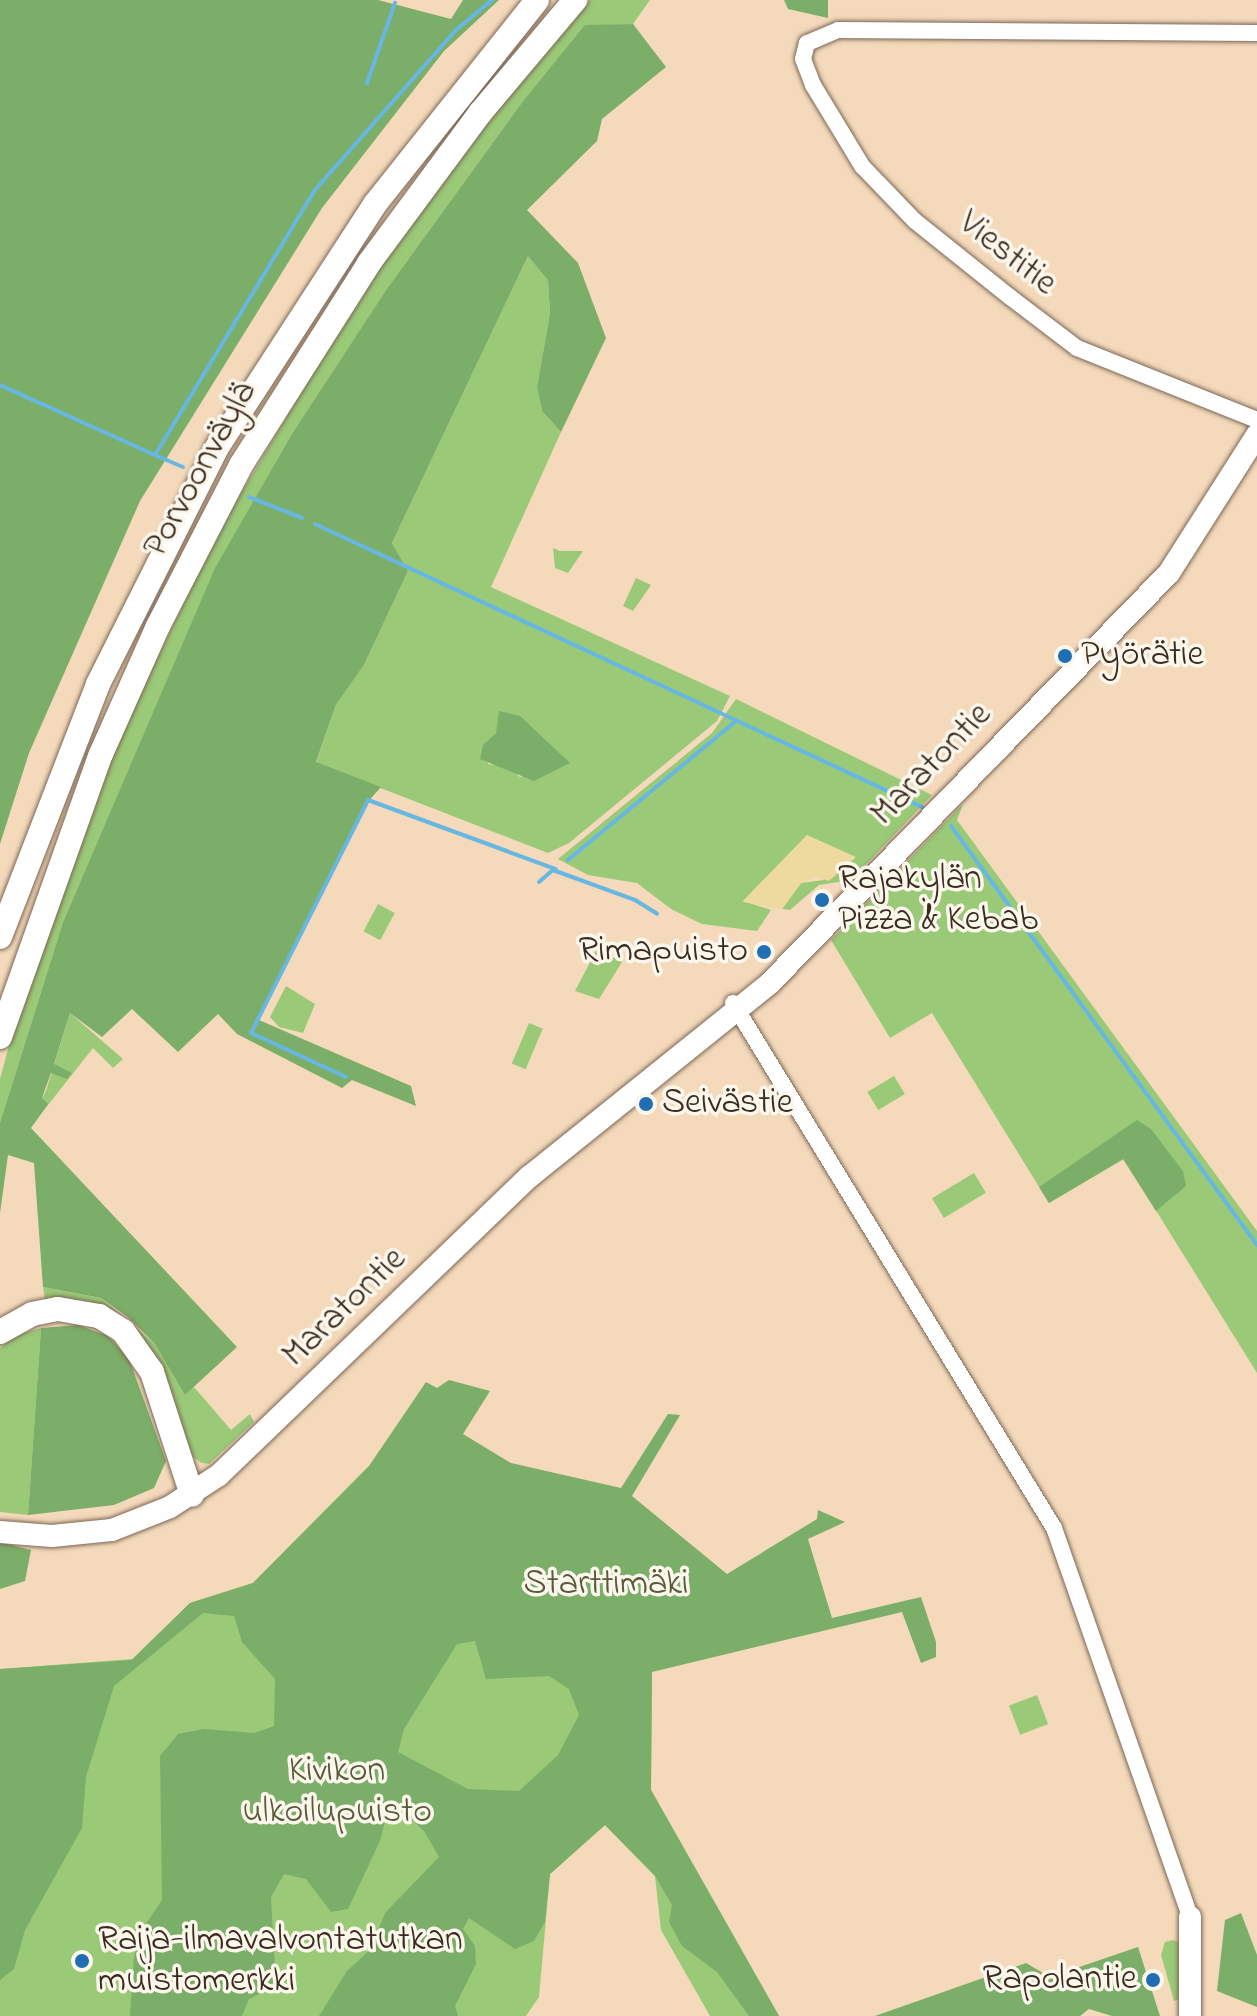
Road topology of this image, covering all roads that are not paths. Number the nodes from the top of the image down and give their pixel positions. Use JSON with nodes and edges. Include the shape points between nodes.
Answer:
{"nodes":[{"id":1,"x":537,"y":0,"type":"edge"},
{"id":2,"x":575,"y":0,"type":"edge"},
{"id":3,"x":1257,"y":33,"type":"edge"},
{"id":4,"x":1257,"y":420,"type":"edge"},
{"id":5,"x":1257,"y":435,"type":"edge"},
{"id":6,"x":0,"y":937,"type":"edge"},
{"id":7,"x":736,"y":1008,"type":"junction"},
{"id":8,"x":0,"y":1037,"type":"edge"},
{"id":9,"x":0,"y":1332,"type":"edge"},
{"id":10,"x":192,"y":1495,"type":"junction"},
{"id":11,"x":0,"y":1532,"type":"edge"},
{"id":12,"x":1190,"y":1917,"type":"joint"},
{"id":13,"x":1190,"y":2016,"type":"edge"}],
"edges":[{"from":1,"to":6,"type":"highway","name":"Porvoonväylä","via":[[375,204],[216,449],[98,684]]},
{"from":2,"to":8,"type":"highway","name":"Porvoonväylä","via":[[470,125],[369,263],[241,465],[158,626],[101,754]]},
{"from":3,"to":4,"type":"street","name":"Viestitie","via":[[838,30],[807,43],[806,70],[850,150],[915,221],[1077,348]]},
{"from":5,"to":7,"type":"main road","name":"Maratontie","via":[[1196,530],[1140,592],[1136,604]]},
{"from":7,"to":10,"type":"main road","name":"Maratontie","via":[[706,1026],[698,1041],[529,1177],[243,1454]]},
{"from":7,"to":12,"type":"street","via":[[1044,1509],[1067,1561]]},
{"from":9,"to":10,"type":"highway","via":[[32,1314],[58,1309],[87,1312],[123,1331],[152,1372]]},
{"from":10,"to":11,"type":"main road","name":"Maratontie","via":[[112,1530],[52,1536]]},
{"from":12,"to":13,"type":"main road"}]}
